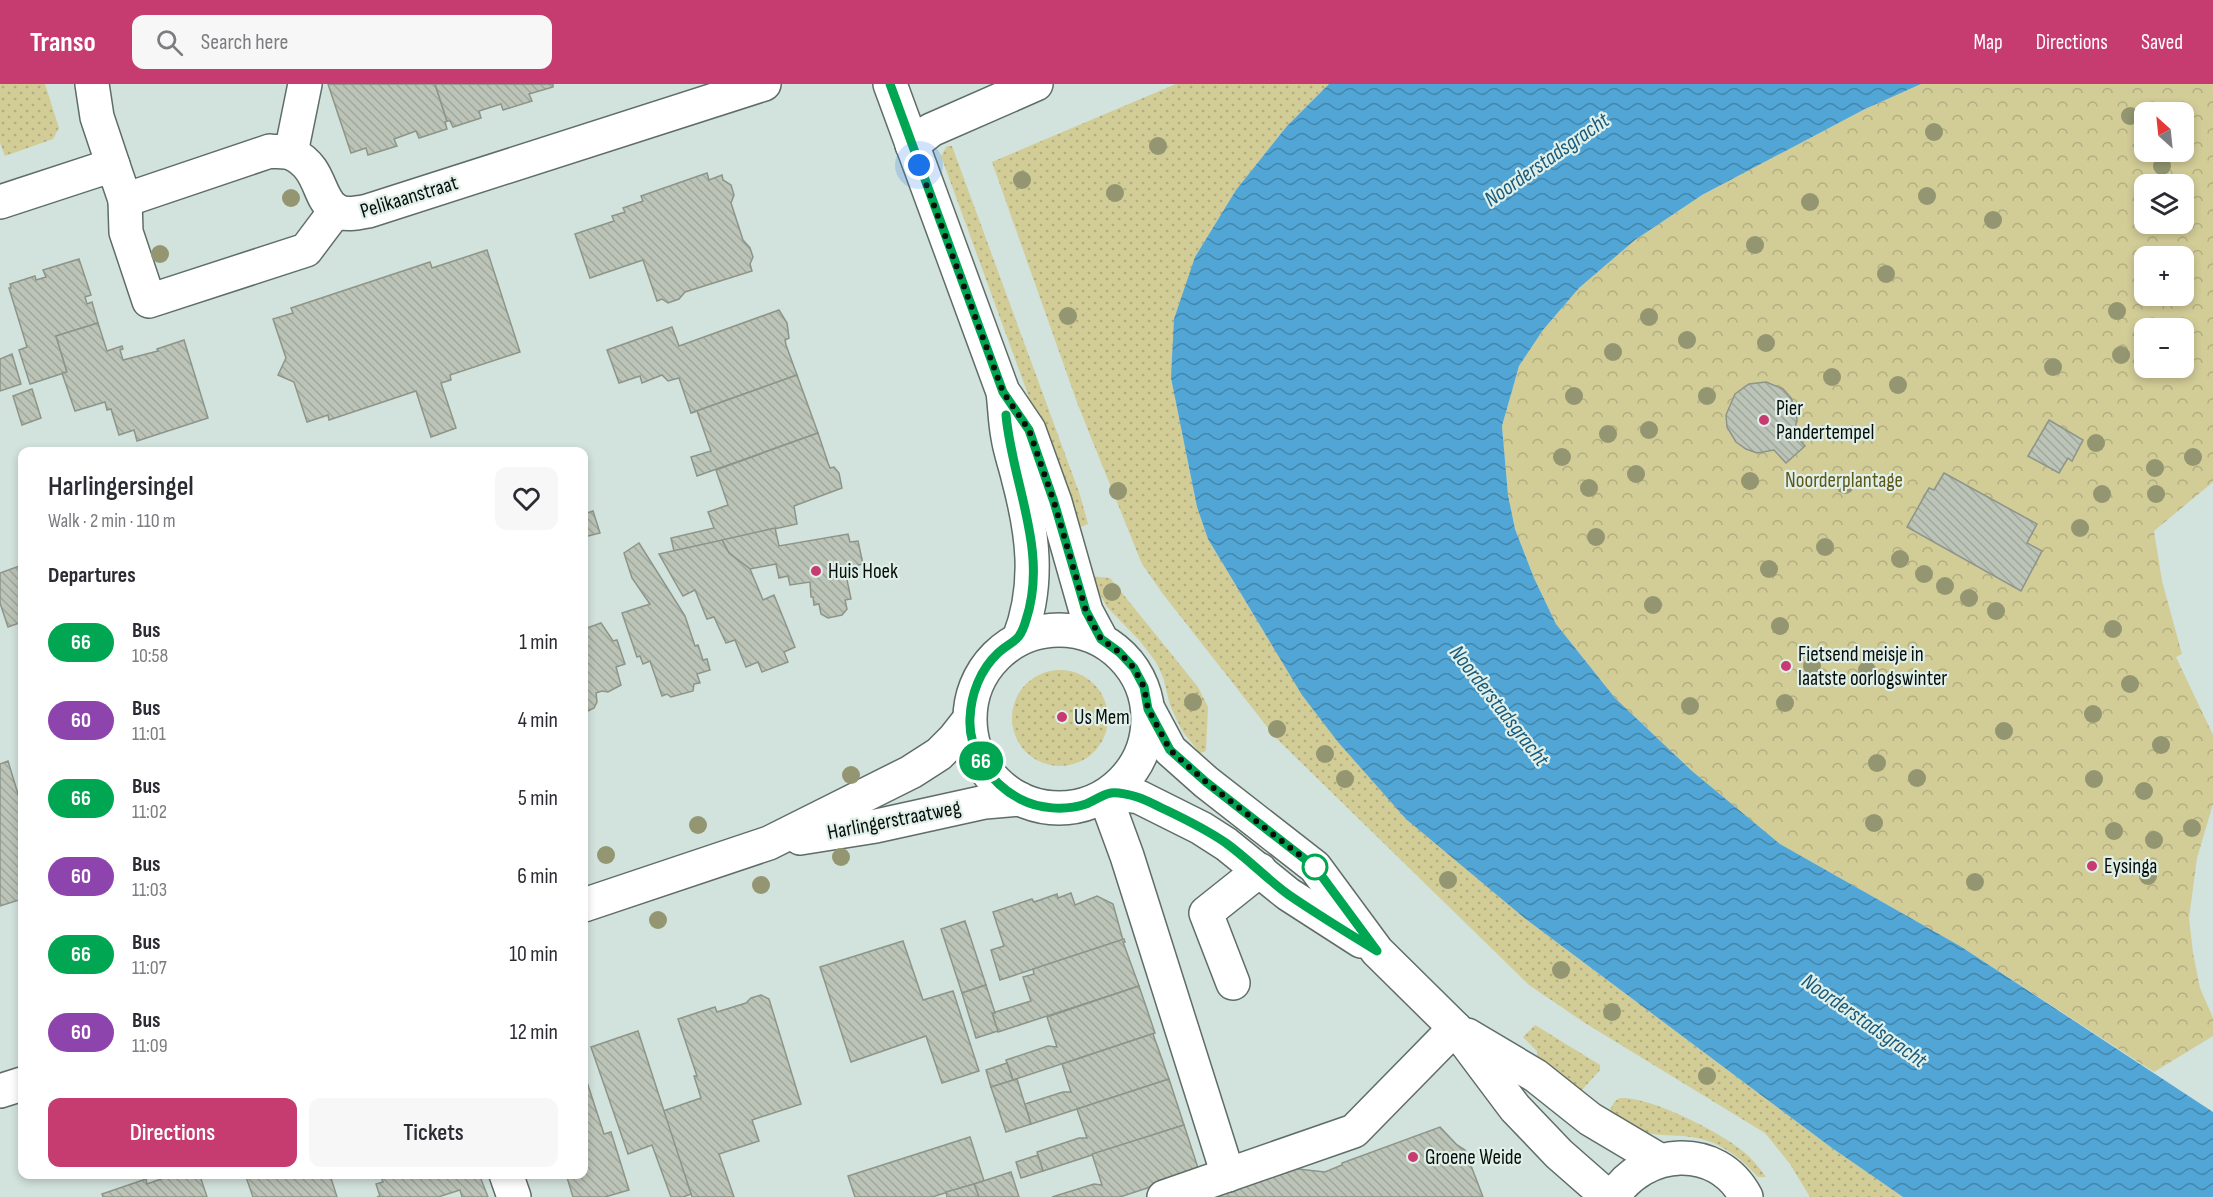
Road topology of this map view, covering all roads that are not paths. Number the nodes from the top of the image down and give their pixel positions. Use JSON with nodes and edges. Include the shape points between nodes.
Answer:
{"nodes":[{"id":1,"x":92,"y":84,"type":"edge"},
{"id":2,"x":304,"y":84,"type":"edge"},
{"id":3,"x":764,"y":84,"type":"edge"},
{"id":4,"x":890,"y":84,"type":"edge"},
{"id":5,"x":1036,"y":84,"type":"edge"},
{"id":6,"x":912,"y":145,"type":"junction"},
{"id":7,"x":291,"y":153,"type":"junction"},
{"id":8,"x":113,"y":165,"type":"junction"},
{"id":9,"x":125,"y":200,"type":"junction"},
{"id":10,"x":0,"y":201,"type":"edge"},
{"id":11,"x":336,"y":210,"type":"junction"},
{"id":12,"x":1003,"y":392,"type":"junction"},
{"id":13,"x":1019,"y":639,"type":"junction"},
{"id":14,"x":1101,"y":639,"type":"junction"},
{"id":15,"x":1148,"y":709,"type":"junction"},
{"id":16,"x":969,"y":720,"type":"junction"},
{"id":17,"x":1108,"y":794,"type":"junction"},
{"id":18,"x":1020,"y":799,"type":"junction"},
{"id":19,"x":769,"y":843,"type":"junction"},
{"id":20,"x":1260,"y":870,"type":"junction"},
{"id":21,"x":588,"y":903,"type":"edge"},
{"id":22,"x":1377,"y":951,"type":"junction"},
{"id":23,"x":1233,"y":983,"type":"dead end"},
{"id":24,"x":1455,"y":1028,"type":"junction"},
{"id":25,"x":18,"y":1085,"type":"edge"},
{"id":26,"x":0,"y":1091,"type":"edge"},
{"id":27,"x":1659,"y":1160,"type":"junction"},
{"id":28,"x":1228,"y":1175,"type":"junction"},
{"id":29,"x":508,"y":1179,"type":"edge"},
{"id":30,"x":514,"y":1197,"type":"edge"},
{"id":31,"x":1164,"y":1197,"type":"edge"},
{"id":32,"x":1610,"y":1197,"type":"edge"},
{"id":33,"x":1746,"y":1197,"type":"edge"}],
"edges":[{"from":1,"to":8,"type":"main road","via":[[97,117]]},
{"from":2,"to":7,"type":"main road"},
{"from":3,"to":11,"type":"main road","name":"Pelikaanstraat","via":[[368,211],[351,214]]},
{"from":4,"to":6,"type":"main road"},
{"from":5,"to":6,"type":"main road","via":[[931,130]]},
{"from":6,"to":12,"type":"main road"},
{"from":7,"to":9,"type":"main road","via":[[270,152]]},
{"from":7,"to":11,"type":"main road","name":"Pelikaanstraat","via":[[308,164]]},
{"from":8,"to":9,"type":"main road"},
{"from":8,"to":10,"type":"main road"},
{"from":9,"to":11,"type":"main road","via":[[126,232],[149,301],[306,250]]},
{"from":12,"to":13,"type":"main road","via":[[1008,438],[1027,512],[1034,566],[1027,619]]},
{"from":12,"to":14,"type":"main road","via":[[1029,430],[1086,611]]},
{"from":13,"to":14,"type":"main road","via":[[1039,631],[1060,629],[1081,631]]},
{"from":13,"to":16,"type":"main road","via":[[998,653],[983,672],[973,695]]},
{"from":14,"to":15,"type":"main road","via":[[1134,668],[1144,687]]},
{"from":15,"to":17,"type":"main road","via":[[1148,733],[1141,756],[1128,776]]},
{"from":15,"to":22,"type":"main road","via":[[1170,750],[1315,867]]},
{"from":16,"to":18,"type":"main road","via":[[973,744],[983,766],[999,785]]},
{"from":16,"to":19,"type":"main road","name":"Harlingerstraatweg","via":[[939,754],[911,772]]},
{"from":17,"to":18,"type":"main road","via":[[1085,805],[1063,808]]},
{"from":17,"to":20,"type":"main road","via":[[1139,797],[1184,818]]},
{"from":17,"to":28,"type":"main road"},
{"from":18,"to":19,"type":"main road","name":"Harlingerstraatweg","via":[[985,802],[876,826]]},
{"from":19,"to":21,"type":"main road","name":"Harlingerstraatweg"},
{"from":20,"to":22,"type":"main road","via":[[1288,894]]},
{"from":20,"to":23,"type":"main road","via":[[1206,913]]},
{"from":22,"to":24,"type":"main road"},
{"from":24,"to":27,"type":"main road","via":[[1536,1076],[1590,1119]]},
{"from":24,"to":28,"type":"main road","via":[[1354,1131]]},
{"from":24,"to":32,"type":"main road","via":[[1515,1108],[1559,1154]]},
{"from":25,"to":26,"type":"main road"},
{"from":27,"to":32,"type":"main road","via":[[1631,1175]]},
{"from":27,"to":33,"type":"main road","via":[[1691,1158],[1707,1163],[1734,1180]]},
{"from":28,"to":31,"type":"main road"},
{"from":29,"to":30,"type":"main road"}]}
